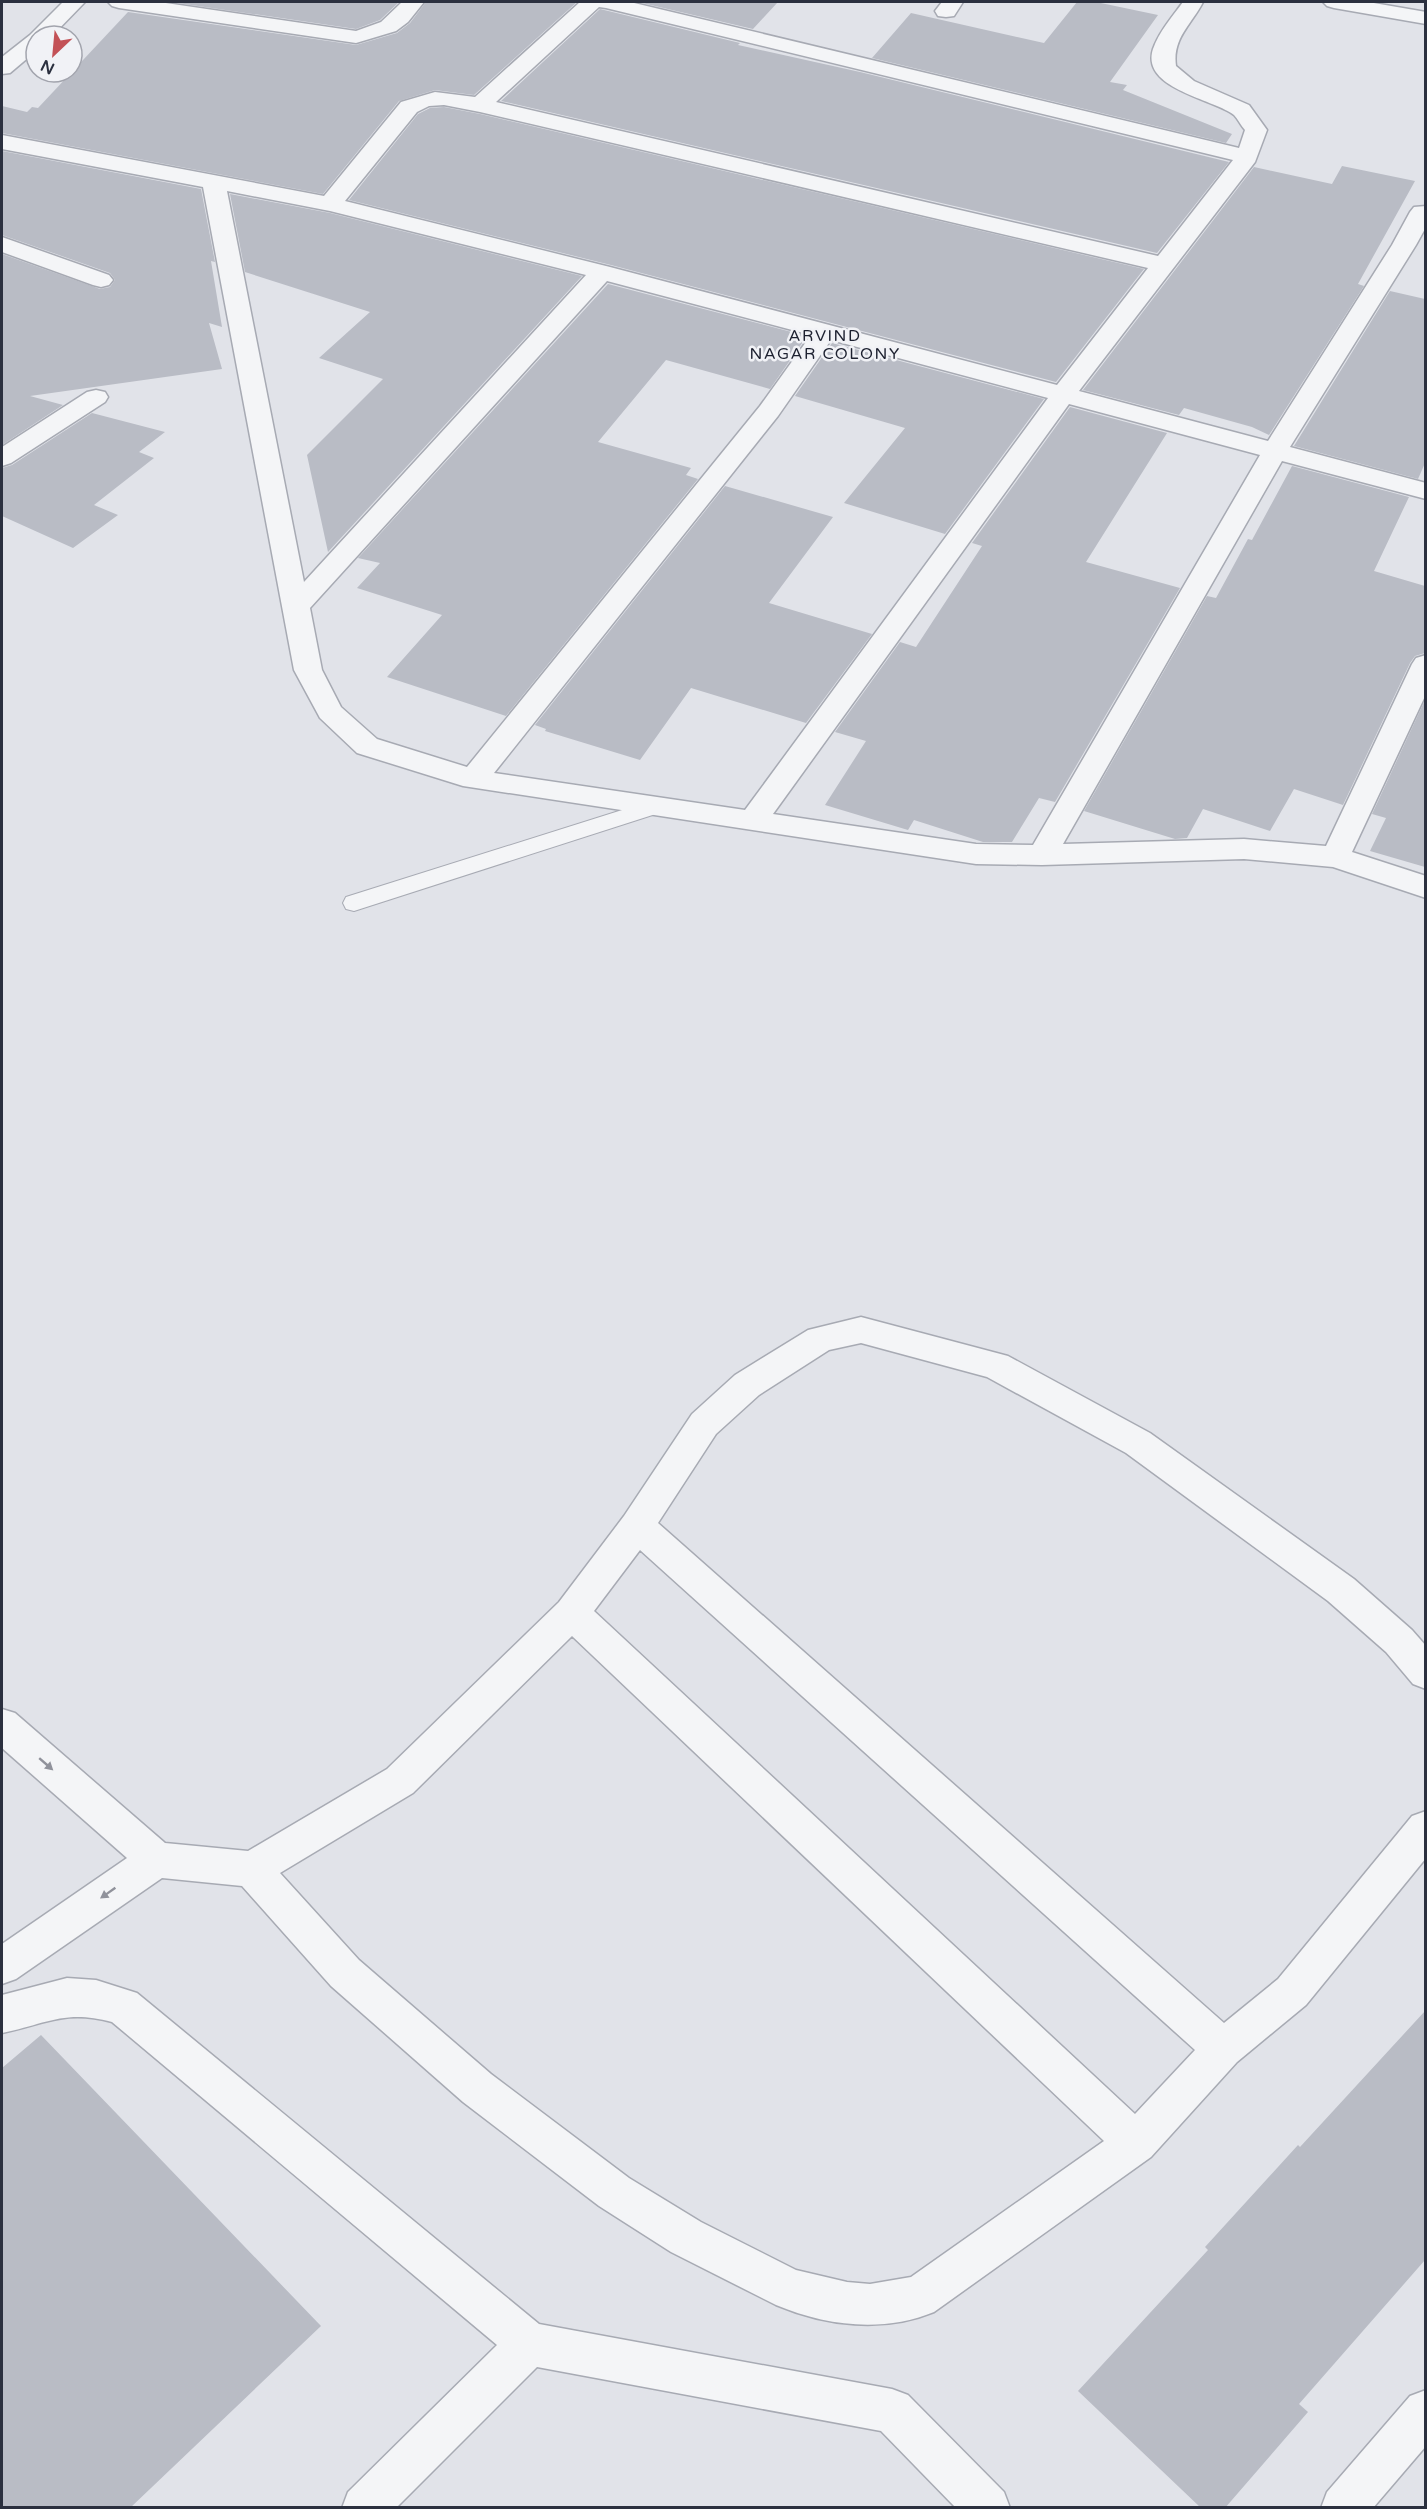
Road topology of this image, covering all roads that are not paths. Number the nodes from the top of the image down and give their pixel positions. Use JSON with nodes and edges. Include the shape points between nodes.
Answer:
{"nodes":[{"id":1,"x":75,"y":2,"type":"edge"},
{"id":2,"x":119,"y":2,"type":"edge"},
{"id":3,"x":413,"y":2,"type":"edge"},
{"id":4,"x":592,"y":2,"type":"edge"},
{"id":5,"x":606,"y":2,"type":"edge"},
{"id":6,"x":1193,"y":2,"type":"edge"},
{"id":7,"x":1334,"y":2,"type":"edge"},
{"id":8,"x":1425,"y":18,"type":"edge"},
{"id":9,"x":52,"y":24,"type":"edge"},
{"id":10,"x":24,"y":50,"type":"edge"},
{"id":11,"x":2,"y":68,"type":"edge"},
{"id":12,"x":480,"y":105,"type":"junction"},
{"id":13,"x":2,"y":142,"type":"edge"},
{"id":14,"x":1247,"y":157,"type":"junction"},
{"id":15,"x":214,"y":182,"type":"junction"},
{"id":16,"x":330,"y":204,"type":"junction"},
{"id":17,"x":1422,"y":212,"type":"dead end"},
{"id":18,"x":2,"y":244,"type":"edge"},
{"id":19,"x":1164,"y":265,"type":"junction"},
{"id":20,"x":602,"y":272,"type":"junction"},
{"id":21,"x":102,"y":280,"type":"dead end"},
{"id":22,"x":825,"y":332,"type":"junction"},
{"id":23,"x":1062,"y":396,"type":"junction"},
{"id":24,"x":96,"y":397,"type":"dead end"},
{"id":25,"x":1275,"y":451,"type":"junction"},
{"id":26,"x":2,"y":458,"type":"edge"},
{"id":27,"x":1425,"y":491,"type":"edge"},
{"id":28,"x":296,"y":607,"type":"junction"},
{"id":29,"x":1425,"y":664,"type":"edge"},
{"id":30,"x":472,"y":779,"type":"junction"},
{"id":31,"x":657,"y":806,"type":"junction"},
{"id":32,"x":753,"y":820,"type":"junction"},
{"id":33,"x":1042,"y":855,"type":"junction"},
{"id":34,"x":1335,"y":857,"type":"junction"},
{"id":35,"x":1425,"y":888,"type":"edge"},
{"id":36,"x":354,"y":903,"type":"dead end"},
{"id":37,"x":638,"y":1526,"type":"junction"},
{"id":38,"x":572,"y":1613,"type":"junction"},
{"id":39,"x":1425,"y":1673,"type":"edge"},
{"id":40,"x":2,"y":1725,"type":"edge"},
{"id":41,"x":1425,"y":1828,"type":"edge"},
{"id":42,"x":156,"y":1860,"type":"junction"},
{"id":43,"x":252,"y":1869,"type":"junction"},
{"id":44,"x":2,"y":1966,"type":"edge"},
{"id":45,"x":2,"y":2014,"type":"edge"},
{"id":46,"x":1223,"y":2049,"type":"junction"},
{"id":47,"x":1136,"y":2143,"type":"junction"},
{"id":48,"x":529,"y":2344,"type":"junction"},
{"id":49,"x":1425,"y":2412,"type":"edge"},
{"id":50,"x":364,"y":2508,"type":"edge"},
{"id":51,"x":988,"y":2508,"type":"edge"},
{"id":52,"x":1343,"y":2508,"type":"edge"}],
"edges":[{"from":1,"to":9,"type":"street"},
{"from":2,"to":3,"type":"street","via":[[356,37],[380,31],[397,21]]},
{"from":4,"to":12,"type":"street"},
{"from":5,"to":14,"type":"street"},
{"from":6,"to":14,"type":"street","via":[[1163,52],[1165,68],[1185,86],[1241,110],[1256,130]]},
{"from":7,"to":8,"type":"street"},
{"from":10,"to":11,"type":"street"},
{"from":12,"to":16,"type":"street","via":[[434,97],[409,107]]},
{"from":12,"to":19,"type":"street"},
{"from":13,"to":15,"type":"street"},
{"from":14,"to":19,"type":"street"},
{"from":15,"to":16,"type":"street"},
{"from":15,"to":28,"type":"street"},
{"from":16,"to":20,"type":"street"},
{"from":17,"to":25,"type":"street"},
{"from":18,"to":21,"type":"street"},
{"from":19,"to":23,"type":"street"},
{"from":20,"to":22,"type":"street"},
{"from":20,"to":28,"type":"street"},
{"from":22,"to":23,"type":"street"},
{"from":22,"to":30,"type":"street","via":[[769,411]]},
{"from":23,"to":25,"type":"street"},
{"from":23,"to":32,"type":"street"},
{"from":24,"to":26,"type":"street"},
{"from":25,"to":27,"type":"street"},
{"from":25,"to":33,"type":"street"},
{"from":28,"to":30,"type":"street","via":[[308,670],[330,712],[367,746]]},
{"from":29,"to":34,"type":"street"},
{"from":30,"to":31,"type":"street"},
{"from":31,"to":32,"type":"street"},
{"from":31,"to":36,"type":"lane"},
{"from":32,"to":33,"type":"street","via":[[976,854]]},
{"from":33,"to":34,"type":"street","via":[[1244,849]]},
{"from":34,"to":35,"type":"street"},
{"from":37,"to":38,"type":"street"},
{"from":37,"to":39,"type":"street","via":[[704,1424],[747,1384],[820,1339],[861,1330],[996,1366],[1138,1443],[1341,1590],[1399,1641]]},
{"from":37,"to":46,"type":"street"},
{"from":38,"to":43,"type":"street","via":[[400,1781]]},
{"from":38,"to":47,"type":"street"},
{"from":40,"to":42,"type":"street","one_way":true},
{"from":41,"to":46,"type":"street","via":[[1292,1992]]},
{"from":42,"to":43,"type":"street"},
{"from":42,"to":44,"type":"street","one_way":true},
{"from":43,"to":47,"type":"street","via":[[345,1973],[477,2088],[614,2192],[686,2236],[791,2290],[870,2305],[919,2297]]},
{"from":45,"to":48,"type":"street","via":[[67,1997],[123,2006]]},
{"from":46,"to":47,"type":"street"},
{"from":48,"to":50,"type":"street"},
{"from":48,"to":51,"type":"street","via":[[892,2411]]},
{"from":49,"to":52,"type":"street"}]}
